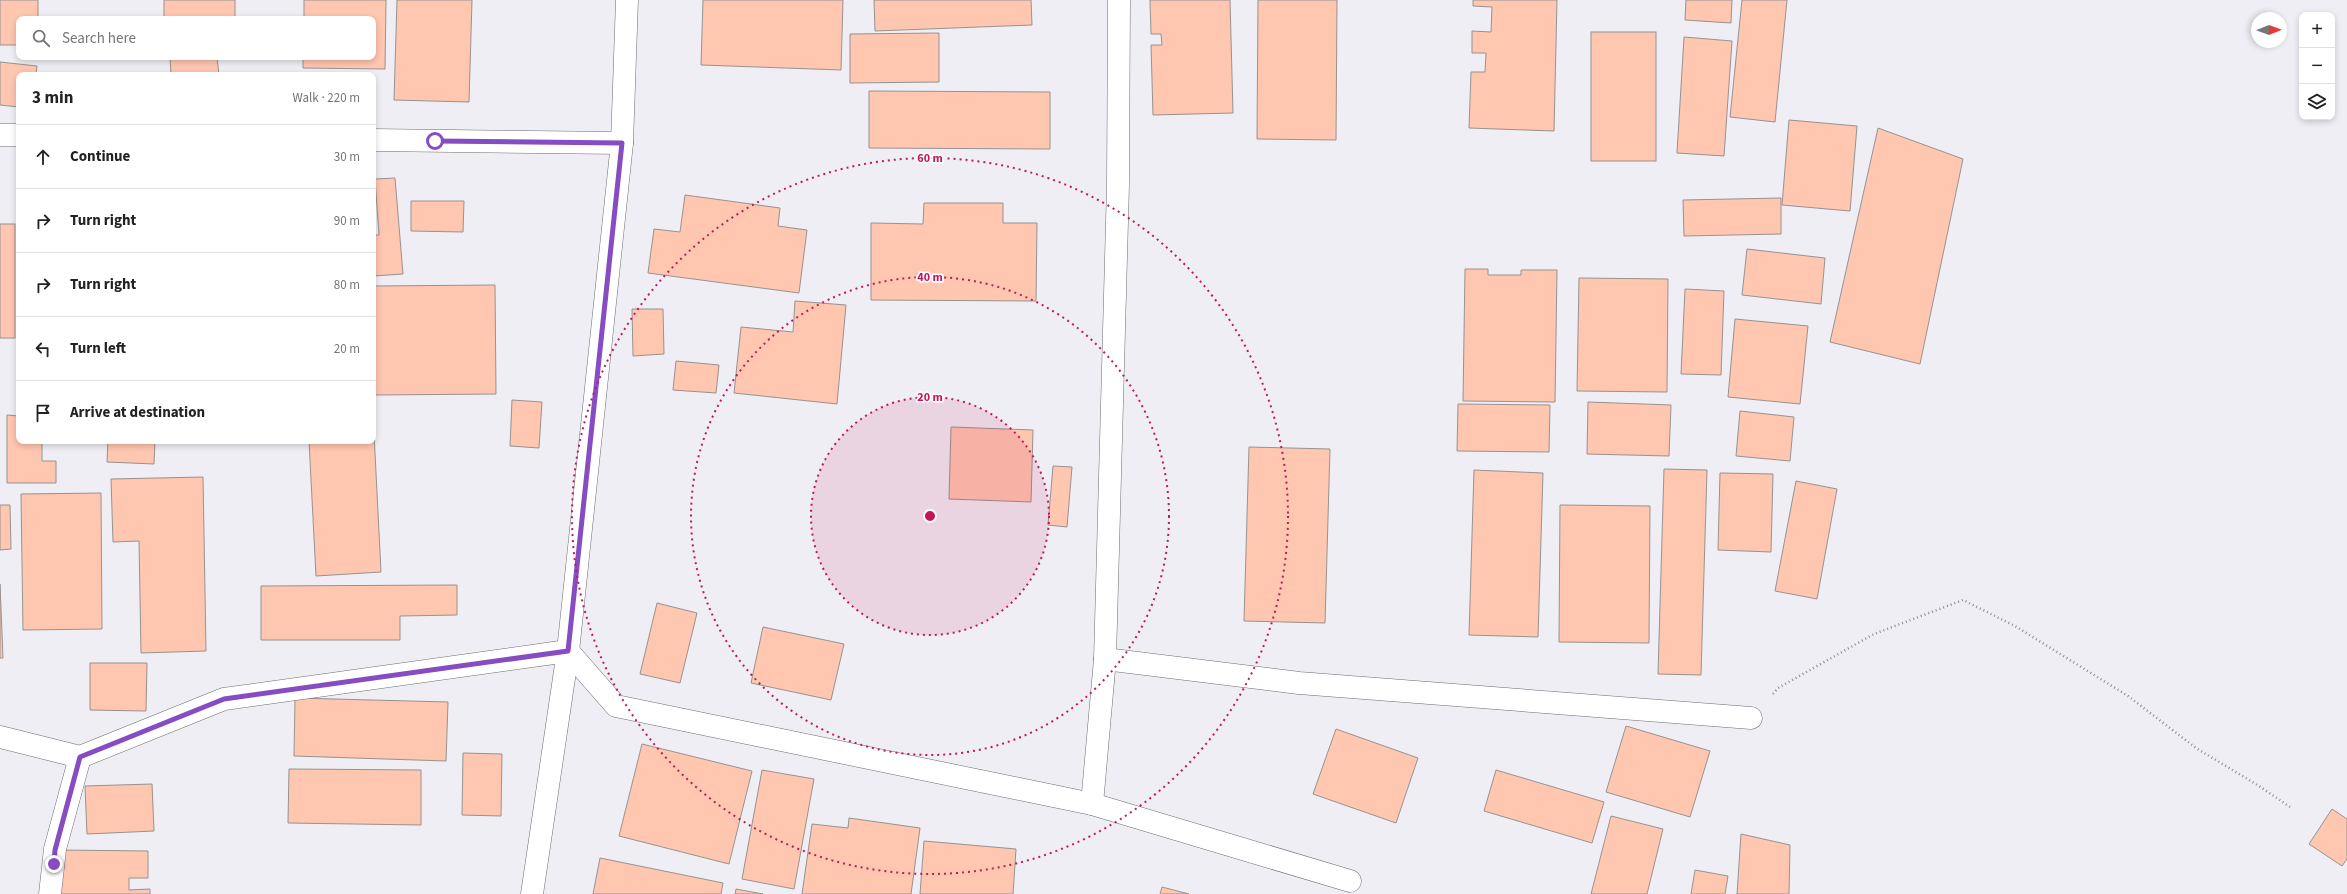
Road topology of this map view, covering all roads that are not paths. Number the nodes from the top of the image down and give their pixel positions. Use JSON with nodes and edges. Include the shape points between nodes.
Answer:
{"nodes":[{"id":1,"x":626,"y":0,"type":"edge"},
{"id":2,"x":1119,"y":0,"type":"edge"},
{"id":3,"x":0,"y":135,"type":"edge"},
{"id":4,"x":16,"y":135,"type":"edge"},
{"id":5,"x":376,"y":140,"type":"edge"},
{"id":6,"x":622,"y":143,"type":"junction"},
{"id":7,"x":568,"y":651,"type":"junction"},
{"id":8,"x":1105,"y":659,"type":"junction"},
{"id":9,"x":1751,"y":718,"type":"road end"},
{"id":10,"x":0,"y":738,"type":"edge"},
{"id":11,"x":80,"y":757,"type":"junction"},
{"id":12,"x":1092,"y":804,"type":"junction"},
{"id":13,"x":1350,"y":881,"type":"dead end"},
{"id":14,"x":50,"y":894,"type":"edge"},
{"id":15,"x":532,"y":894,"type":"edge"}],
"edges":[{"from":1,"to":6,"type":"street"},
{"from":2,"to":8,"type":"street","via":[[1118,185]]},
{"from":3,"to":4,"type":"street"},
{"from":5,"to":6,"type":"street"},
{"from":6,"to":7,"type":"street"},
{"from":7,"to":11,"type":"street","via":[[224,699]]},
{"from":7,"to":12,"type":"street","via":[[616,706]]},
{"from":7,"to":15,"type":"street"},
{"from":8,"to":9,"type":"street","via":[[1299,683]]},
{"from":8,"to":12,"type":"street"},
{"from":10,"to":11,"type":"street"},
{"from":11,"to":14,"type":"street","via":[[55,850]]},
{"from":12,"to":13,"type":"street"}]}
